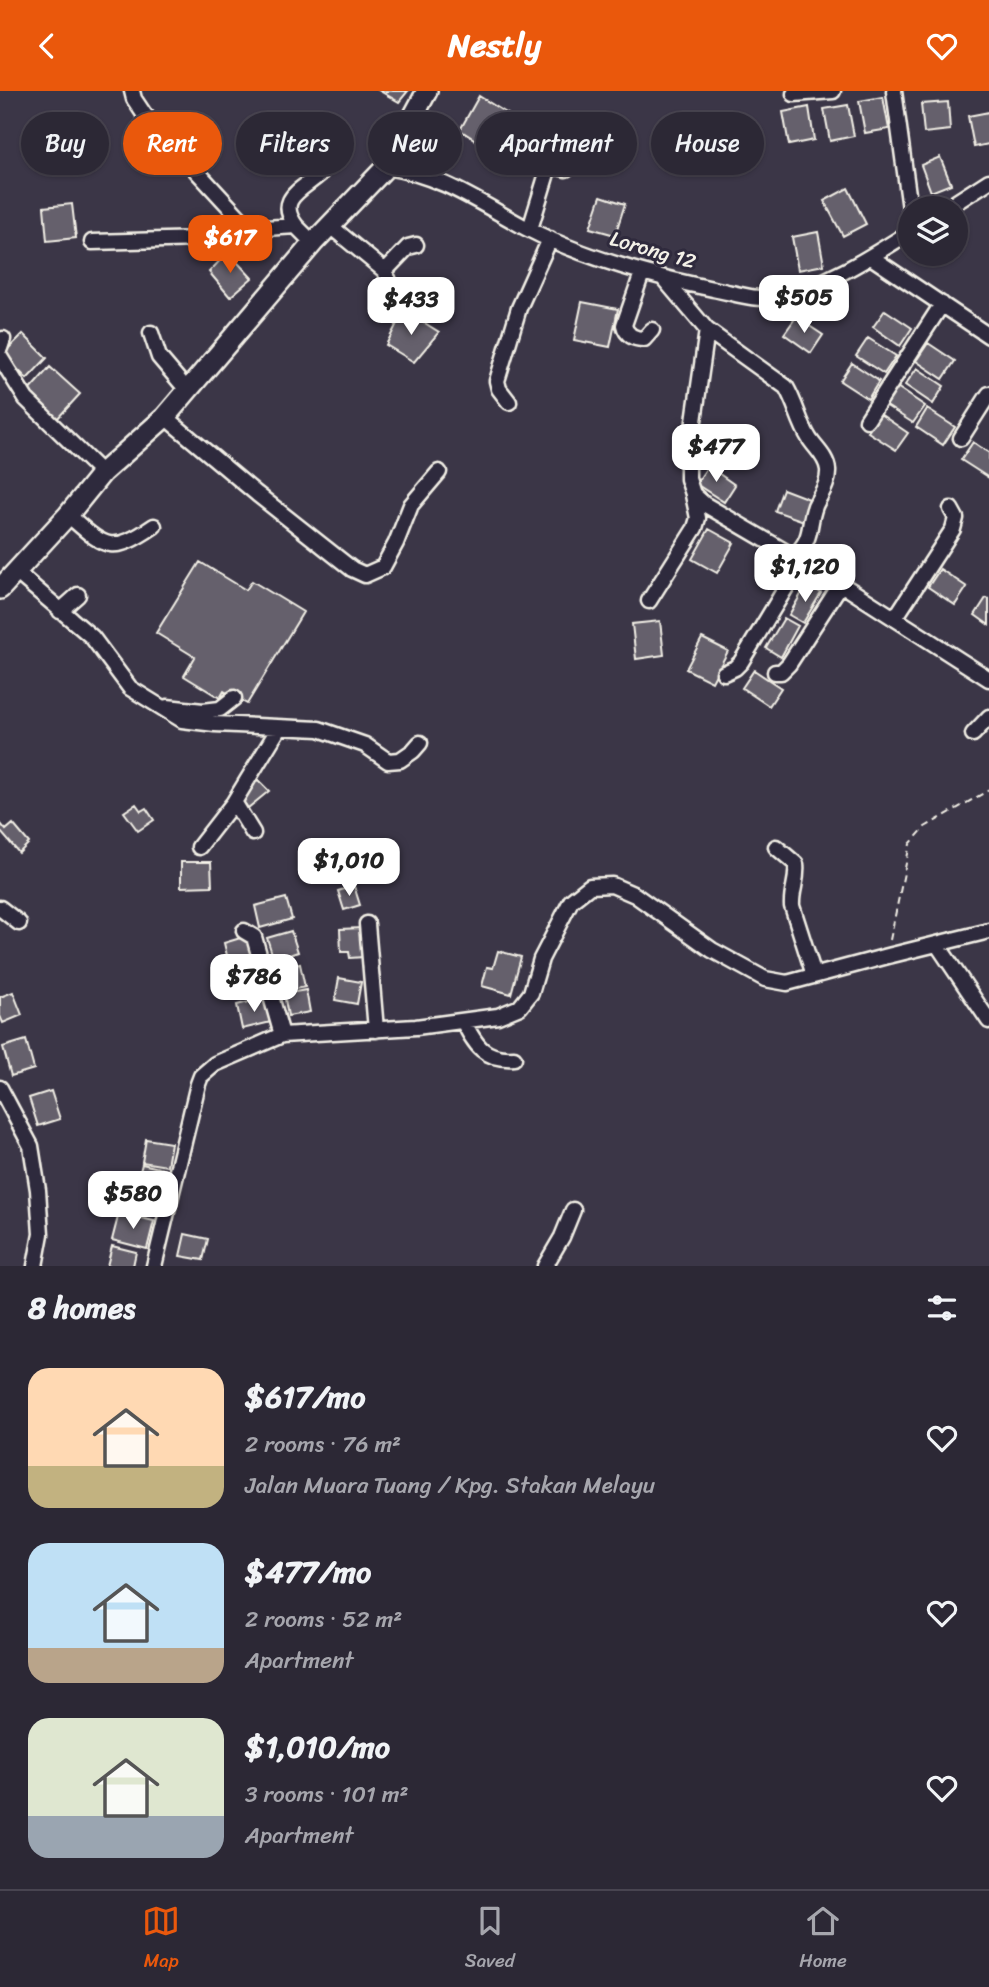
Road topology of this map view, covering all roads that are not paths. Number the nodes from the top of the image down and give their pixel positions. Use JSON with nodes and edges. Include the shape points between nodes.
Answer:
{"nodes":[{"id":1,"x":132,"y":91,"type":"edge"},
{"id":2,"x":426,"y":91,"type":"edge"},
{"id":3,"x":833,"y":91,"type":"edge"},
{"id":4,"x":894,"y":91,"type":"edge"},
{"id":5,"x":794,"y":94,"type":"dead end"},
{"id":6,"x":415,"y":112,"type":"edge"},
{"id":7,"x":319,"y":175,"type":"edge"},
{"id":8,"x":378,"y":175,"type":"edge"},
{"id":9,"x":423,"y":175,"type":"edge"},
{"id":10,"x":546,"y":175,"type":"edge"},
{"id":11,"x":989,"y":181,"type":"edge"},
{"id":12,"x":908,"y":196,"type":"edge"},
{"id":13,"x":966,"y":196,"type":"edge"},
{"id":14,"x":329,"y":225,"type":"junction"},
{"id":15,"x":296,"y":226,"type":"junction"},
{"id":16,"x":250,"y":229,"type":"junction"},
{"id":17,"x":530,"y":229,"type":"junction"},
{"id":18,"x":550,"y":239,"type":"junction"},
{"id":19,"x":898,"y":240,"type":"edge"},
{"id":20,"x":92,"y":243,"type":"dead end"},
{"id":21,"x":313,"y":243,"type":"junction"},
{"id":22,"x":416,"y":244,"type":"dead end"},
{"id":23,"x":871,"y":257,"type":"junction"},
{"id":24,"x":385,"y":271,"type":"junction"},
{"id":25,"x":642,"y":273,"type":"junction"},
{"id":26,"x":664,"y":279,"type":"junction"},
{"id":27,"x":942,"y":304,"type":"junction"},
{"id":28,"x":388,"y":310,"type":"dead end"},
{"id":29,"x":652,"y":330,"type":"dead end"},
{"id":30,"x":707,"y":330,"type":"junction"},
{"id":31,"x":152,"y":333,"type":"dead end"},
{"id":32,"x":989,"y":336,"type":"edge"},
{"id":33,"x":0,"y":357,"type":"edge"},
{"id":34,"x":187,"y":390,"type":"junction"},
{"id":35,"x":989,"y":394,"type":"edge"},
{"id":36,"x":509,"y":402,"type":"dead end"},
{"id":37,"x":165,"y":417,"type":"junction"},
{"id":38,"x":867,"y":420,"type":"dead end"},
{"id":39,"x":961,"y":438,"type":"dead end"},
{"id":40,"x":439,"y":472,"type":"dead end"},
{"id":41,"x":102,"y":473,"type":"junction"},
{"id":42,"x":693,"y":494,"type":"junction"},
{"id":43,"x":951,"y":509,"type":"dead end"},
{"id":44,"x":68,"y":515,"type":"junction"},
{"id":45,"x":154,"y":526,"type":"dead end"},
{"id":46,"x":798,"y":559,"type":"junction"},
{"id":47,"x":16,"y":572,"type":"junction"},
{"id":48,"x":841,"y":584,"type":"junction"},
{"id":49,"x":0,"y":589,"type":"edge"},
{"id":50,"x":78,"y":595,"type":"dead end"},
{"id":51,"x":649,"y":601,"type":"dead end"},
{"id":52,"x":60,"y":611,"type":"junction"},
{"id":53,"x":892,"y":617,"type":"junction"},
{"id":54,"x":775,"y":672,"type":"dead end"},
{"id":55,"x":724,"y":673,"type":"dead end"},
{"id":56,"x":989,"y":679,"type":"edge"},
{"id":57,"x":234,"y":698,"type":"dead end"},
{"id":58,"x":156,"y":706,"type":"junction"},
{"id":59,"x":989,"y":717,"type":"edge"},
{"id":60,"x":279,"y":728,"type":"junction"},
{"id":61,"x":972,"y":734,"type":"dead end"},
{"id":62,"x":420,"y":743,"type":"dead end"},
{"id":63,"x":234,"y":802,"type":"junction"},
{"id":64,"x":253,"y":833,"type":"dead end"},
{"id":65,"x":199,"y":847,"type":"dead end"},
{"id":66,"x":776,"y":847,"type":"dead end"},
{"id":67,"x":0,"y":908,"type":"edge"},
{"id":68,"x":19,"y":923,"type":"dead end"},
{"id":69,"x":367,"y":924,"type":"dead end"},
{"id":70,"x":244,"y":931,"type":"dead end"},
{"id":71,"x":989,"y":931,"type":"edge"},
{"id":72,"x":937,"y":944,"type":"junction"},
{"id":73,"x":814,"y":975,"type":"junction"},
{"id":74,"x":463,"y":1021,"type":"junction"},
{"id":75,"x":989,"y":1021,"type":"edge"},
{"id":76,"x":376,"y":1030,"type":"junction"},
{"id":77,"x":282,"y":1035,"type":"junction"},
{"id":78,"x":514,"y":1058,"type":"dead end"},
{"id":79,"x":0,"y":1088,"type":"edge"},
{"id":80,"x":573,"y":1210,"type":"dead end"},
{"id":81,"x":35,"y":1266,"type":"edge"},
{"id":82,"x":155,"y":1266,"type":"edge"},
{"id":83,"x":545,"y":1266,"type":"edge"}],
"edges":[{"from":1,"to":16,"type":"street","via":[[144,114]]},
{"from":2,"to":6,"type":"main road"},
{"from":3,"to":5,"type":"street"},
{"from":4,"to":12,"type":"street"},
{"from":7,"to":15,"type":"street","via":[[287,205],[287,215]]},
{"from":8,"to":14,"type":"main road"},
{"from":9,"to":17,"type":"street","name":"Lorong 12"},
{"from":10,"to":17,"type":"street"},
{"from":11,"to":13,"type":"street"},
{"from":14,"to":21,"type":"main road"},
{"from":14,"to":24,"type":"street"},
{"from":15,"to":16,"type":"street"},
{"from":15,"to":21,"type":"street"},
{"from":16,"to":20,"type":"street","via":[[238,238]]},
{"from":17,"to":18,"type":"street","name":"Lorong 12"},
{"from":18,"to":25,"type":"street","name":"Lorong 12"},
{"from":18,"to":36,"type":"street","via":[[519,308],[497,381]]},
{"from":19,"to":23,"type":"street","name":"Lorong 12"},
{"from":21,"to":34,"type":"main road"},
{"from":22,"to":24,"type":"street"},
{"from":23,"to":26,"type":"street","name":"Lorong 12","via":[[776,297],[750,298]]},
{"from":23,"to":27,"type":"street"},
{"from":24,"to":28,"type":"street","via":[[395,297]]},
{"from":25,"to":26,"type":"street","name":"Lorong 12"},
{"from":25,"to":29,"type":"street","via":[[624,325],[637,339],[644,339]]},
{"from":26,"to":30,"type":"street"},
{"from":27,"to":32,"type":"street"},
{"from":27,"to":38,"type":"street"},
{"from":30,"to":42,"type":"street","via":[[688,463]]},
{"from":30,"to":46,"type":"street","via":[[786,387],[828,469]]},
{"from":31,"to":34,"type":"street","via":[[159,357]]},
{"from":33,"to":41,"type":"street","via":[[26,399]]},
{"from":34,"to":37,"type":"main road"},
{"from":35,"to":39,"type":"street"},
{"from":37,"to":40,"type":"street","via":[[365,575],[383,567],[411,505]]},
{"from":37,"to":41,"type":"main road"},
{"from":41,"to":44,"type":"main road"},
{"from":42,"to":46,"type":"street"},
{"from":42,"to":51,"type":"street","via":[[698,518],[695,528]]},
{"from":43,"to":53,"type":"street","via":[[956,518],[953,529]]},
{"from":44,"to":45,"type":"street","via":[[109,546]]},
{"from":44,"to":47,"type":"main road"},
{"from":46,"to":48,"type":"street"},
{"from":46,"to":55,"type":"street","via":[[741,662]]},
{"from":47,"to":49,"type":"main road"},
{"from":47,"to":52,"type":"street"},
{"from":48,"to":53,"type":"street"},
{"from":48,"to":54,"type":"street","via":[[789,664]]},
{"from":50,"to":52,"type":"street"},
{"from":52,"to":58,"type":"street","via":[[92,637],[130,688]]},
{"from":53,"to":56,"type":"street"},
{"from":57,"to":58,"type":"street","via":[[220,709],[204,711]]},
{"from":58,"to":60,"type":"street","via":[[182,720]]},
{"from":59,"to":61,"type":"street"},
{"from":60,"to":62,"type":"street","via":[[335,733],[388,761],[400,760]]},
{"from":60,"to":63,"type":"street"},
{"from":63,"to":64,"type":"street"},
{"from":63,"to":65,"type":"street"},
{"from":66,"to":73,"type":"street","via":[[796,864],[792,906]]},
{"from":67,"to":68,"type":"street"},
{"from":69,"to":76,"type":"street"},
{"from":70,"to":77,"type":"street","via":[[254,937]]},
{"from":71,"to":72,"type":"street"},
{"from":72,"to":73,"type":"street"},
{"from":72,"to":75,"type":"street"},
{"from":73,"to":74,"type":"street","via":[[787,983],[765,979],[712,950],[635,895],[612,885],[590,886],[570,901],[541,959],[531,993],[520,1007]]},
{"from":74,"to":76,"type":"street"},
{"from":74,"to":78,"type":"street","via":[[481,1049],[498,1059]]},
{"from":76,"to":77,"type":"street"},
{"from":77,"to":82,"type":"street","via":[[215,1064],[201,1076]]},
{"from":79,"to":81,"type":"street","via":[[31,1146],[41,1234]]},
{"from":80,"to":83,"type":"street"}]}
